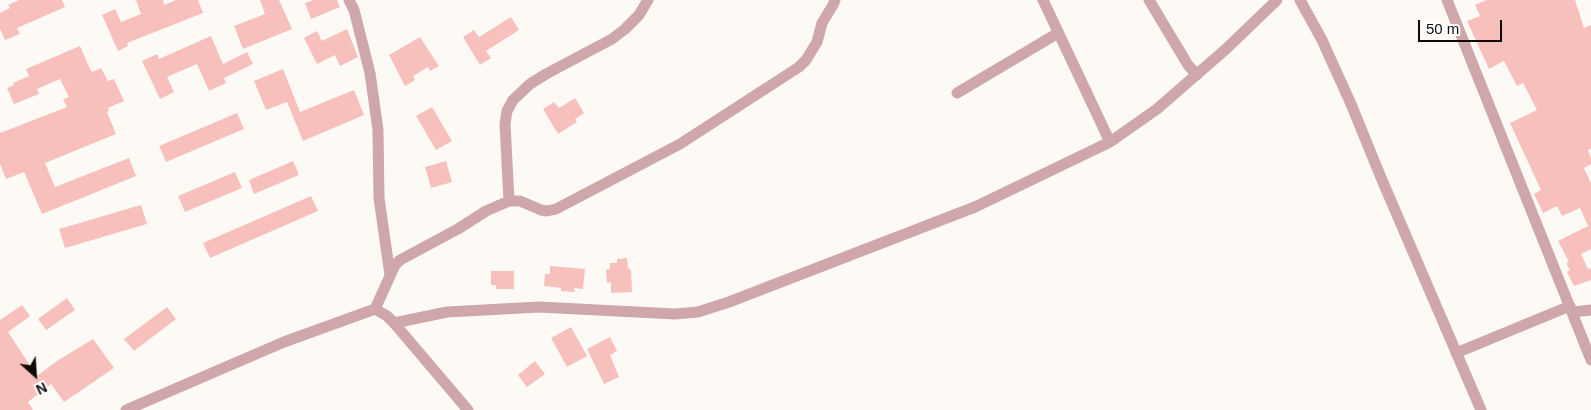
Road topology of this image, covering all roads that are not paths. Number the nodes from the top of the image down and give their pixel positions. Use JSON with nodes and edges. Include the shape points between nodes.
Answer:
{"nodes":[{"id":1,"x":349,"y":0,"type":"edge"},
{"id":2,"x":648,"y":0,"type":"edge"},
{"id":3,"x":834,"y":0,"type":"edge"},
{"id":4,"x":1043,"y":0,"type":"edge"},
{"id":5,"x":1148,"y":0,"type":"edge"},
{"id":6,"x":1277,"y":0,"type":"edge"},
{"id":7,"x":1300,"y":0,"type":"edge"},
{"id":8,"x":1447,"y":0,"type":"edge"},
{"id":9,"x":1058,"y":33,"type":"junction"},
{"id":10,"x":1197,"y":76,"type":"junction"},
{"id":11,"x":957,"y":93,"type":"dead end"},
{"id":12,"x":1110,"y":142,"type":"junction"},
{"id":13,"x":509,"y":201,"type":"junction"},
{"id":14,"x":390,"y":276,"type":"junction"},
{"id":15,"x":375,"y":309,"type":"junction"},
{"id":16,"x":1572,"y":309,"type":"junction"},
{"id":17,"x":1591,"y":310,"type":"edge"},
{"id":18,"x":394,"y":323,"type":"junction"},
{"id":19,"x":1456,"y":354,"type":"junction"},
{"id":20,"x":1591,"y":360,"type":"edge"},
{"id":21,"x":126,"y":410,"type":"edge"},
{"id":22,"x":468,"y":410,"type":"edge"},
{"id":23,"x":1481,"y":410,"type":"edge"}],
"edges":[{"from":1,"to":14,"type":"street","via":[[372,82],[378,130],[379,198]]},
{"from":2,"to":13,"type":"street","via":[[639,14],[612,39],[546,74],[513,100],[505,124]]},
{"from":3,"to":13,"type":"street","via":[[817,42],[799,67],[680,144],[552,211]]},
{"from":4,"to":9,"type":"street"},
{"from":5,"to":10,"type":"street"},
{"from":6,"to":10,"type":"street"},
{"from":7,"to":19,"type":"street","via":[[1335,67]]},
{"from":8,"to":16,"type":"street"},
{"from":9,"to":11,"type":"street"},
{"from":9,"to":12,"type":"street"},
{"from":10,"to":12,"type":"street"},
{"from":12,"to":18,"type":"street","via":[[976,207],[710,309],[675,314],[539,307],[484,309],[439,313]]},
{"from":13,"to":14,"type":"street","via":[[400,260]]},
{"from":14,"to":15,"type":"street"},
{"from":15,"to":18,"type":"street"},
{"from":15,"to":21,"type":"street","via":[[284,342]]},
{"from":16,"to":17,"type":"street"},
{"from":16,"to":19,"type":"street"},
{"from":16,"to":20,"type":"street"},
{"from":18,"to":22,"type":"street"},
{"from":19,"to":23,"type":"street"}]}
